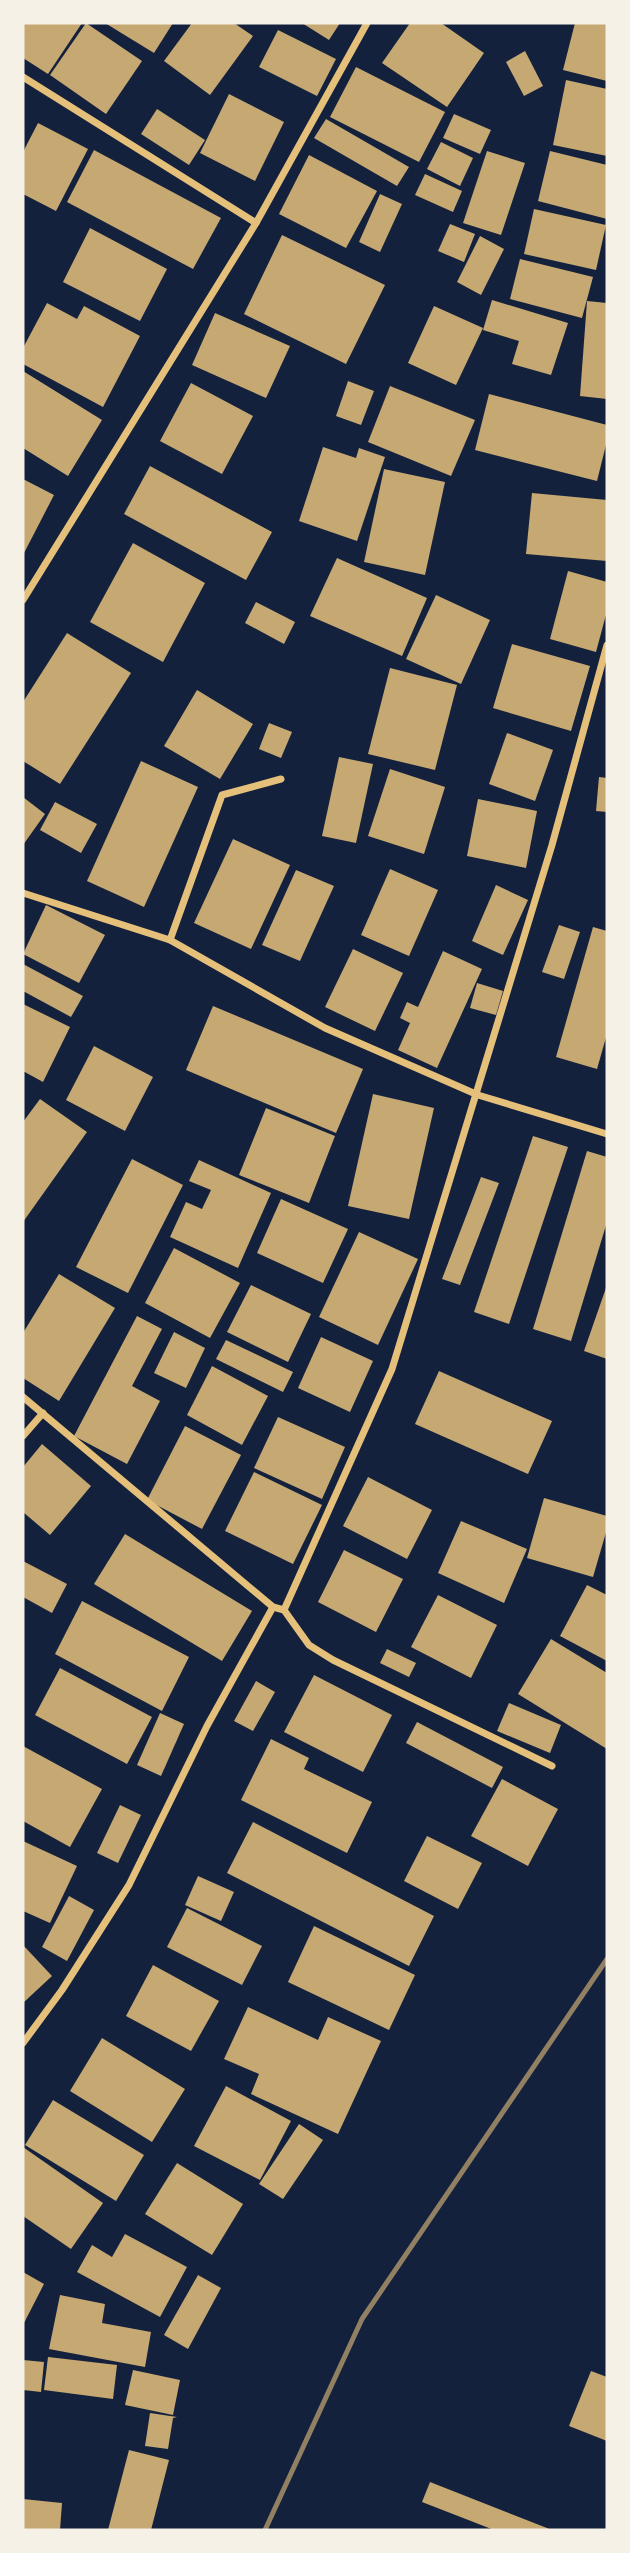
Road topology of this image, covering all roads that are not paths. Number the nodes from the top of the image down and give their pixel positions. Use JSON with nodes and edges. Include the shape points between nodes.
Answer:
{"nodes":[{"id":1,"x":367,"y":23,"type":"edge"},
{"id":2,"x":23,"y":77,"type":"edge"},
{"id":3,"x":256,"y":223,"type":"junction"},
{"id":4,"x":23,"y":600,"type":"edge"},
{"id":5,"x":607,"y":645,"type":"edge"},
{"id":6,"x":281,"y":779,"type":"dead end"},
{"id":7,"x":23,"y":894,"type":"edge"},
{"id":8,"x":170,"y":940,"type":"junction"},
{"id":9,"x":478,"y":1095,"type":"junction"},
{"id":10,"x":607,"y":1134,"type":"edge"},
{"id":11,"x":23,"y":1396,"type":"edge"},
{"id":12,"x":43,"y":1413,"type":"junction"},
{"id":13,"x":23,"y":1436,"type":"edge"},
{"id":14,"x":273,"y":1607,"type":"junction"},
{"id":15,"x":284,"y":1610,"type":"junction"},
{"id":16,"x":552,"y":1766,"type":"dead end"},
{"id":17,"x":23,"y":2043,"type":"edge"}],
"edges":[{"from":1,"to":3,"type":"street"},
{"from":2,"to":3,"type":"street"},
{"from":3,"to":4,"type":"street"},
{"from":5,"to":9,"type":"street"},
{"from":6,"to":8,"type":"street","via":[[222,795]]},
{"from":7,"to":8,"type":"street"},
{"from":8,"to":9,"type":"street","via":[[324,1028]]},
{"from":9,"to":10,"type":"street"},
{"from":9,"to":15,"type":"street","via":[[392,1369]]},
{"from":11,"to":12,"type":"street"},
{"from":12,"to":13,"type":"street"},
{"from":12,"to":14,"type":"street"},
{"from":14,"to":15,"type":"street"},
{"from":14,"to":17,"type":"street","via":[[207,1726],[129,1885]]},
{"from":15,"to":16,"type":"street","via":[[309,1645],[332,1660]]}]}
